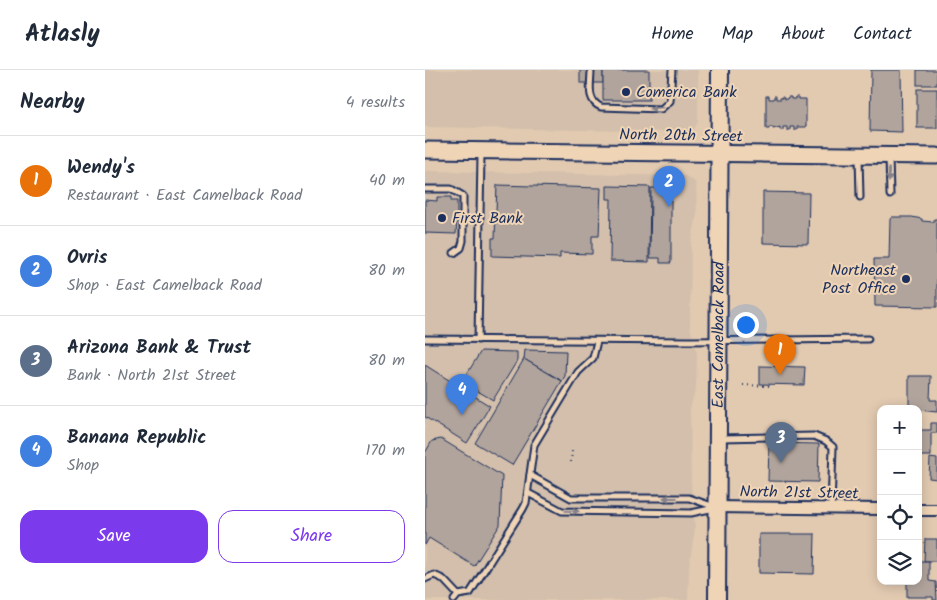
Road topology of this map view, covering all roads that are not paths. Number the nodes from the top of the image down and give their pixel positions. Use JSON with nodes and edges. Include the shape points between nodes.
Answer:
{"nodes":[{"id":1,"x":591,"y":70,"type":"edge"},
{"id":2,"x":672,"y":70,"type":"edge"},
{"id":3,"x":719,"y":70,"type":"edge"},
{"id":4,"x":425,"y":150,"type":"edge"},
{"id":5,"x":481,"y":151,"type":"junction"},
{"id":6,"x":719,"y":154,"type":"junction"},
{"id":7,"x":859,"y":155,"type":"junction"},
{"id":8,"x":889,"y":156,"type":"junction"},
{"id":9,"x":937,"y":156,"type":"edge"},
{"id":10,"x":425,"y":189,"type":"edge"},
{"id":11,"x":889,"y":195,"type":"dead end"},
{"id":12,"x":860,"y":197,"type":"dead end"},
{"id":13,"x":454,"y":253,"type":"dead end"},
{"id":14,"x":425,"y":339,"type":"edge"},
{"id":15,"x":868,"y":339,"type":"dead end"},
{"id":16,"x":478,"y":340,"type":"junction"},
{"id":17,"x":718,"y":340,"type":"junction"},
{"id":18,"x":597,"y":341,"type":"junction"},
{"id":19,"x":718,"y":438,"type":"junction"},
{"id":20,"x":530,"y":475,"type":"junction"},
{"id":21,"x":528,"y":493,"type":"junction"},
{"id":22,"x":718,"y":507,"type":"junction"},
{"id":23,"x":831,"y":509,"type":"junction"},
{"id":24,"x":877,"y":509,"type":"edge"},
{"id":25,"x":922,"y":510,"type":"edge"},
{"id":26,"x":937,"y":510,"type":"edge"},
{"id":27,"x":425,"y":579,"type":"edge"},
{"id":28,"x":456,"y":598,"type":"edge"},
{"id":29,"x":717,"y":600,"type":"edge"}],
"edges":[{"from":2,"to":1,"type":"lane","one_way":true,"via":[[670,101],[661,110],[594,104],[591,100]]},
{"from":3,"to":6,"type":"main road","name":"East Camelback Road"},
{"from":4,"to":5,"type":"street","name":"North 20th Street"},
{"from":5,"to":6,"type":"street","name":"North 20th Street"},
{"from":5,"to":16,"type":"lane"},
{"from":6,"to":7,"type":"street","name":"North 20th Street"},
{"from":6,"to":17,"type":"main road","name":"East Camelback Road"},
{"from":7,"to":8,"type":"street","name":"North 20th Street"},
{"from":7,"to":12,"type":"lane"},
{"from":8,"to":9,"type":"street","name":"North 20th Street"},
{"from":8,"to":11,"type":"lane","one_way":true},
{"from":10,"to":13,"type":"lane","via":[[451,189],[463,196],[463,241],[461,248]]},
{"from":14,"to":16,"type":"lane"},
{"from":15,"to":17,"type":"lane"},
{"from":16,"to":18,"type":"lane"},
{"from":17,"to":18,"type":"lane"},
{"from":17,"to":19,"type":"main road","name":"East Camelback Road"},
{"from":18,"to":20,"type":"lane","via":[[593,358],[578,372],[534,445]]},
{"from":19,"to":22,"type":"main road","name":"East Camelback Road"},
{"from":19,"to":23,"type":"lane","via":[[814,436],[826,441],[833,447]]},
{"from":20,"to":21,"type":"lane"},
{"from":22,"to":20,"type":"lane","one_way":true,"via":[[689,498],[571,498]]},
{"from":21,"to":22,"type":"lane","one_way":true,"via":[[562,511],[691,513]]},
{"from":21,"to":28,"type":"lane","via":[[523,509],[470,593]]},
{"from":22,"to":23,"type":"street","name":"North 21st Street"},
{"from":22,"to":29,"type":"main road","name":"East Camelback Road"},
{"from":23,"to":24,"type":"street","name":"North 21st Street"},
{"from":25,"to":26,"type":"street"},
{"from":27,"to":28,"type":"lane","via":[[434,575],[443,579]]}]}
